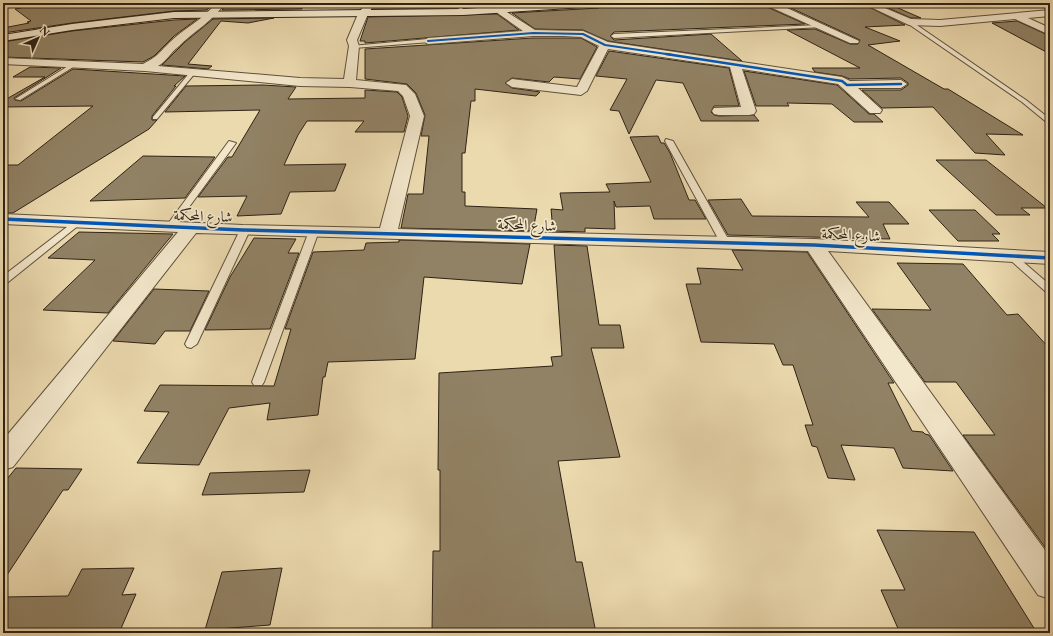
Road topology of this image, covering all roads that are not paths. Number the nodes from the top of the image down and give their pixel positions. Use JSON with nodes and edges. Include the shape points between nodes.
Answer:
{"nodes":[{"id":1,"x":221,"y":3,"type":"edge"},
{"id":2,"x":371,"y":3,"type":"edge"},
{"id":3,"x":599,"y":3,"type":"edge"},
{"id":4,"x":772,"y":3,"type":"edge"},
{"id":5,"x":866,"y":3,"type":"edge"},
{"id":6,"x":552,"y":4,"type":"edge"},
{"id":7,"x":460,"y":7,"type":"edge"},
{"id":8,"x":499,"y":10,"type":"junction"},
{"id":9,"x":1050,"y":13,"type":"edge"},
{"id":10,"x":214,"y":14,"type":"junction"},
{"id":11,"x":363,"y":14,"type":"junction"},
{"id":12,"x":1016,"y":16,"type":"junction"},
{"id":13,"x":909,"y":22,"type":"junction"},
{"id":14,"x":820,"y":26,"type":"junction"},
{"id":15,"x":1050,"y":32,"type":"edge"},
{"id":16,"x":533,"y":33,"type":"junction"},
{"id":17,"x":614,"y":36,"type":"dead end"},
{"id":18,"x":3,"y":38,"type":"edge"},
{"id":19,"x":428,"y":41,"type":"joint"},
{"id":20,"x":854,"y":41,"type":"dead end"},
{"id":21,"x":605,"y":45,"type":"junction"},
{"id":22,"x":354,"y":46,"type":"junction"},
{"id":23,"x":3,"y":61,"type":"edge"},
{"id":24,"x":75,"y":64,"type":"junction"},
{"id":25,"x":735,"y":64,"type":"junction"},
{"id":26,"x":145,"y":68,"type":"junction"},
{"id":27,"x":193,"y":72,"type":"junction"},
{"id":28,"x":350,"y":83,"type":"junction"},
{"id":29,"x":512,"y":83,"type":"dead end"},
{"id":30,"x":847,"y":84,"type":"junction"},
{"id":31,"x":901,"y":84,"type":"dead end"},
{"id":32,"x":18,"y":99,"type":"dead end"},
{"id":33,"x":875,"y":110,"type":"dead end"},
{"id":34,"x":719,"y":111,"type":"dead end"},
{"id":35,"x":155,"y":118,"type":"dead end"},
{"id":36,"x":1050,"y":123,"type":"edge"},
{"id":37,"x":668,"y":141,"type":"dead end"},
{"id":38,"x":232,"y":142,"type":"dead end"},
{"id":39,"x":3,"y":220,"type":"edge"},
{"id":40,"x":76,"y":223,"type":"junction"},
{"id":41,"x":181,"y":227,"type":"junction"},
{"id":42,"x":245,"y":230,"type":"junction"},
{"id":43,"x":314,"y":231,"type":"junction"},
{"id":44,"x":388,"y":234,"type":"junction"},
{"id":45,"x":726,"y":244,"type":"junction"},
{"id":46,"x":814,"y":245,"type":"junction"},
{"id":47,"x":1011,"y":256,"type":"junction"},
{"id":48,"x":1050,"y":258,"type":"edge"},
{"id":49,"x":3,"y":281,"type":"edge"},
{"id":50,"x":1050,"y":290,"type":"edge"},
{"id":51,"x":190,"y":344,"type":"dead end"},
{"id":52,"x":258,"y":382,"type":"dead end"},
{"id":53,"x":3,"y":459,"type":"edge"},
{"id":54,"x":1050,"y":584,"type":"edge"}],
"edges":[{"from":1,"to":10,"type":"street"},
{"from":2,"to":11,"type":"street"},
{"from":3,"to":6,"type":"street"},
{"from":4,"to":14,"type":"street"},
{"from":5,"to":13,"type":"street"},
{"from":6,"to":8,"type":"street"},
{"from":7,"to":8,"type":"street"},
{"from":7,"to":11,"type":"street"},
{"from":8,"to":16,"type":"street"},
{"from":9,"to":12,"type":"street"},
{"from":10,"to":11,"type":"street"},
{"from":10,"to":18,"type":"street","via":[[174,15]]},
{"from":10,"to":26,"type":"street","via":[[173,45],[162,59]]},
{"from":11,"to":22,"type":"street","via":[[352,40]]},
{"from":12,"to":13,"type":"street","via":[[940,23]]},
{"from":12,"to":15,"type":"street"},
{"from":13,"to":36,"type":"lane","via":[[1024,101]]},
{"from":14,"to":17,"type":"lane"},
{"from":14,"to":20,"type":"street"},
{"from":16,"to":19,"type":"street"},
{"from":16,"to":21,"type":"street","via":[[583,34]]},
{"from":19,"to":22,"type":"lane"},
{"from":21,"to":25,"type":"street"},
{"from":21,"to":29,"type":"street","via":[[581,91]]},
{"from":22,"to":28,"type":"street"},
{"from":23,"to":24,"type":"street"},
{"from":24,"to":26,"type":"street"},
{"from":24,"to":32,"type":"lane"},
{"from":25,"to":30,"type":"street","via":[[842,81]]},
{"from":25,"to":34,"type":"street","via":[[749,111]]},
{"from":26,"to":27,"type":"street"},
{"from":27,"to":28,"type":"street","via":[[300,82]]},
{"from":27,"to":35,"type":"lane"},
{"from":28,"to":44,"type":"street","via":[[402,88],[409,94],[417,116]]},
{"from":30,"to":31,"type":"street"},
{"from":30,"to":33,"type":"street"},
{"from":37,"to":45,"type":"lane"},
{"from":38,"to":41,"type":"lane"},
{"from":39,"to":40,"type":"street","name":"شارع المحكمة"},
{"from":40,"to":41,"type":"street","name":"شارع المحكمة"},
{"from":40,"to":49,"type":"lane"},
{"from":41,"to":42,"type":"street","name":"شارع المحكمة"},
{"from":41,"to":53,"type":"street"},
{"from":42,"to":43,"type":"street","name":"شارع المحكمة"},
{"from":42,"to":51,"type":"lane"},
{"from":43,"to":44,"type":"street","name":"شارع المحكمة"},
{"from":43,"to":52,"type":"lane"},
{"from":44,"to":45,"type":"street","name":"شارع المحكمة"},
{"from":45,"to":46,"type":"street","name":"شارع المحكمة"},
{"from":46,"to":47,"type":"street","name":"شارع المحكمة"},
{"from":46,"to":54,"type":"street"},
{"from":47,"to":48,"type":"street","name":"شارع المحكمة"},
{"from":47,"to":50,"type":"lane"}]}
